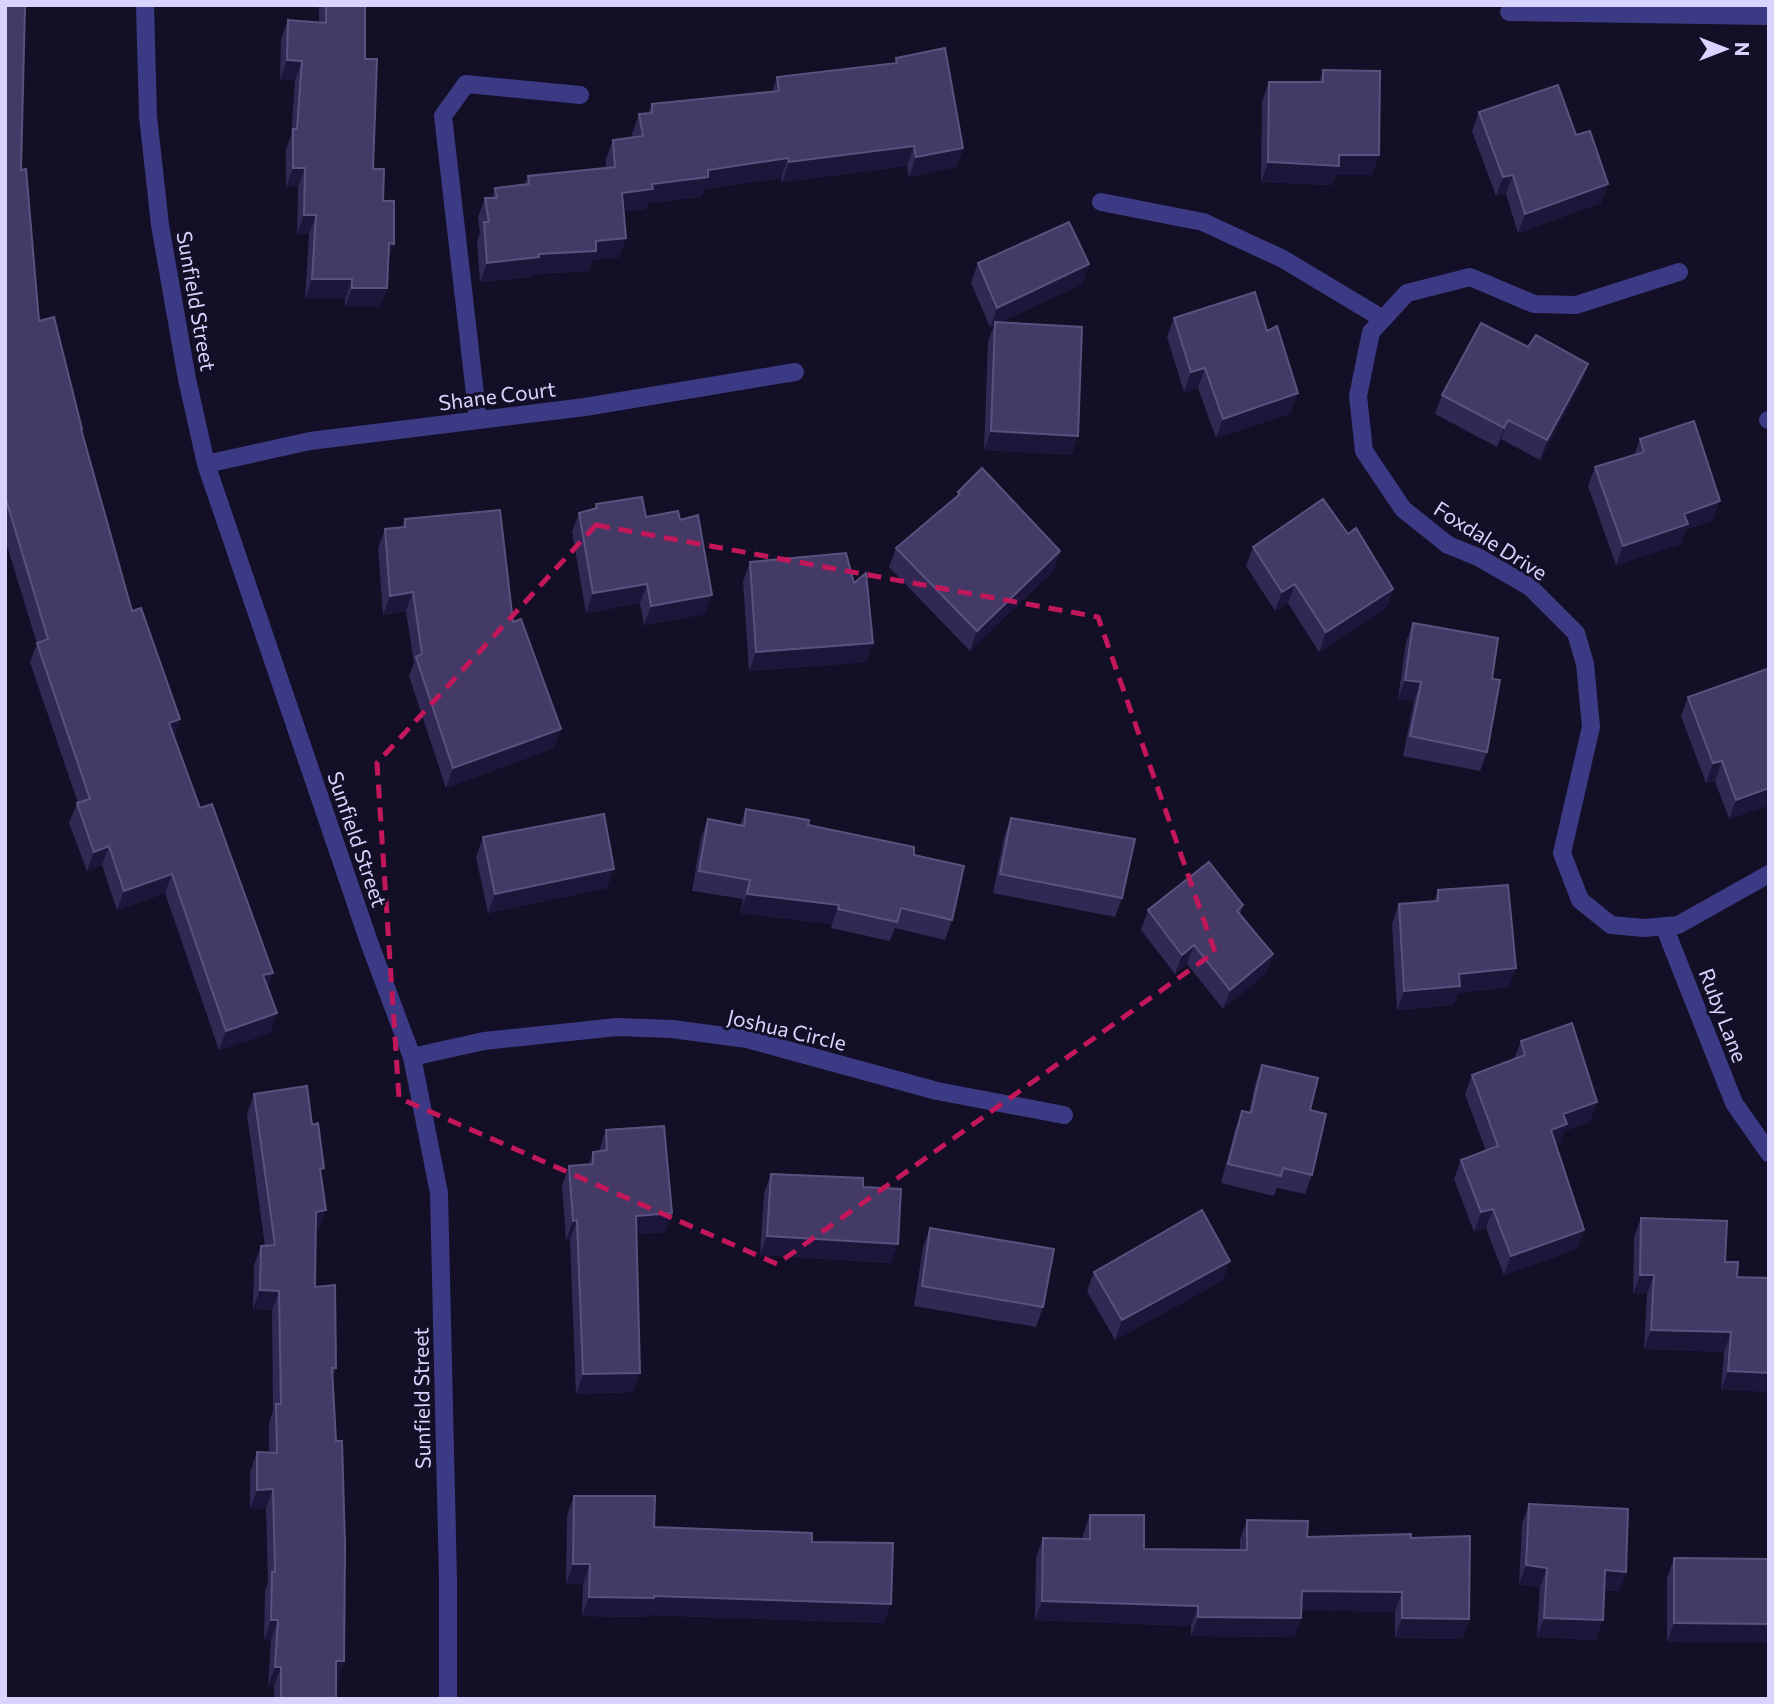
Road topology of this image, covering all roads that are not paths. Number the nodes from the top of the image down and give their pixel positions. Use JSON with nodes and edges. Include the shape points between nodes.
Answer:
{"nodes":[{"id":1,"x":145,"y":5,"type":"edge"},
{"id":2,"x":1589,"y":9,"type":"edge"},
{"id":3,"x":1509,"y":12,"type":"dead end"},
{"id":4,"x":1769,"y":16,"type":"edge"},
{"id":5,"x":580,"y":95,"type":"dead end"},
{"id":6,"x":1101,"y":202,"type":"dead end"},
{"id":7,"x":1679,"y":272,"type":"dead end"},
{"id":8,"x":1383,"y":319,"type":"junction"},
{"id":9,"x":795,"y":372,"type":"dead end"},
{"id":10,"x":478,"y":420,"type":"junction"},
{"id":11,"x":206,"y":464,"type":"junction"},
{"id":12,"x":1769,"y":874,"type":"edge"},
{"id":13,"x":1664,"y":926,"type":"junction"},
{"id":14,"x":412,"y":1057,"type":"junction"},
{"id":15,"x":1064,"y":1115,"type":"dead end"},
{"id":16,"x":1769,"y":1153,"type":"edge"},
{"id":17,"x":449,"y":1699,"type":"edge"}],
"edges":[{"from":1,"to":11,"type":"street","name":"Sunfield Street","via":[[148,116],[160,225]]},
{"from":2,"to":3,"type":"street"},
{"from":2,"to":4,"type":"street"},
{"from":5,"to":10,"type":"street","via":[[466,85],[443,116]]},
{"from":6,"to":8,"type":"street","via":[[1203,222],[1283,259]]},
{"from":7,"to":8,"type":"street","via":[[1576,305],[1534,304],[1470,277],[1407,293]]},
{"from":8,"to":13,"type":"street","name":"Foxdale Drive","via":[[1371,332],[1358,396],[1364,452],[1403,509],[1448,545],[1530,587],[1576,633],[1585,664],[1591,727],[1562,853],[1580,900],[1611,925]]},
{"from":9,"to":10,"type":"street","name":"Shane Court"},
{"from":10,"to":11,"type":"street","name":"Shane Court","via":[[310,441]]},
{"from":11,"to":14,"type":"street","name":"Sunfield Street"},
{"from":12,"to":13,"type":"street","name":"Foxdale Drive","via":[[1678,925]]},
{"from":13,"to":16,"type":"street","name":"Ruby Lane","via":[[1734,1103]]},
{"from":14,"to":15,"type":"street","name":"Joshua Circle","via":[[484,1041],[617,1027],[672,1029],[747,1039],[937,1091]]},
{"from":14,"to":17,"type":"street","name":"Sunfield Street","via":[[439,1193]]}]}
